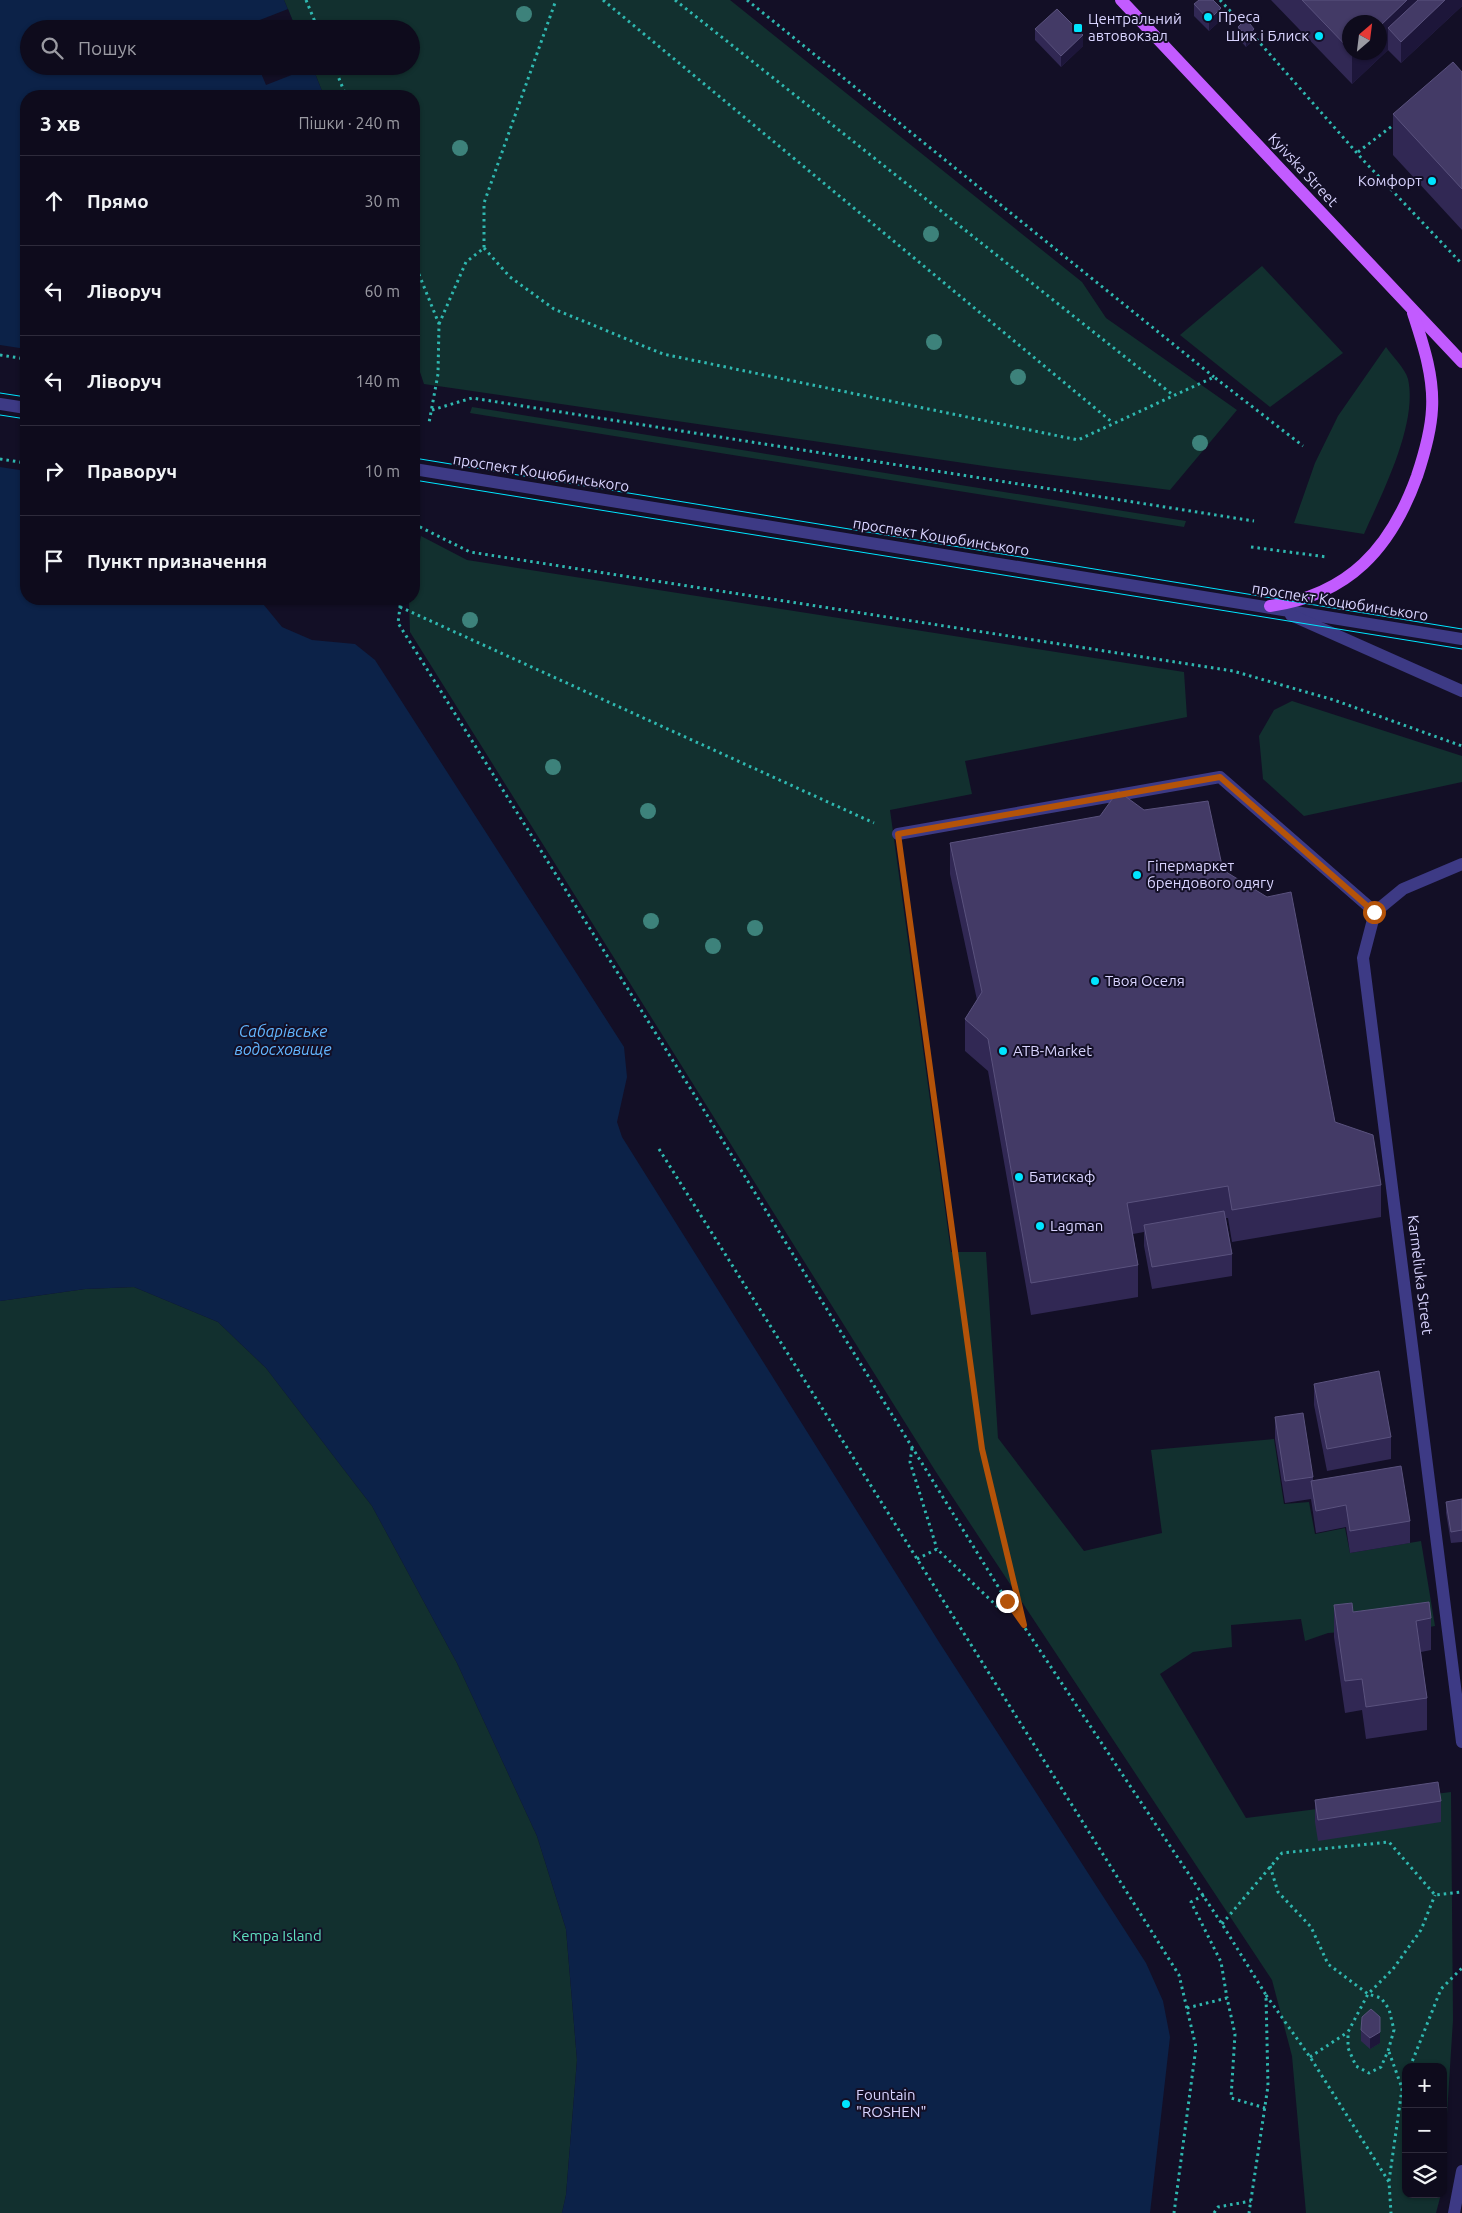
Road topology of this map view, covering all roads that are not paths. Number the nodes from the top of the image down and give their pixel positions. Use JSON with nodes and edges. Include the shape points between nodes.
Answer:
{"nodes":[{"id":1,"x":1120,"y":0,"type":"edge"},
{"id":2,"x":1413,"y":310,"type":"junction"},
{"id":3,"x":1462,"y":362,"type":"edge"},
{"id":4,"x":0,"y":404,"type":"edge"},
{"id":5,"x":20,"y":407,"type":"edge"},
{"id":6,"x":420,"y":470,"type":"edge"},
{"id":7,"x":1270,"y":606,"type":"junction"},
{"id":8,"x":1462,"y":639,"type":"edge"},
{"id":9,"x":1462,"y":691,"type":"edge"},
{"id":10,"x":898,"y":834,"type":"road end"},
{"id":11,"x":1462,"y":864,"type":"edge"},
{"id":12,"x":1374,"y":912,"type":"junction"},
{"id":13,"x":1462,"y":1742,"type":"edge"},
{"id":14,"x":1462,"y":2172,"type":"edge"},
{"id":15,"x":1454,"y":2213,"type":"edge"}],
"edges":[{"from":1,"to":2,"type":"main road","name":"Kyivska Street"},
{"from":2,"to":3,"type":"main road","name":"Kyivska Street"},
{"from":2,"to":7,"type":"main road","via":[[1428,361],[1432,410],[1423,459],[1405,508],[1387,537],[1367,562],[1354,572],[1296,603]]},
{"from":4,"to":5,"type":"street"},
{"from":6,"to":7,"type":"street","name":"проспект Коцюбинського"},
{"from":7,"to":8,"type":"street","name":"проспект Коцюбинського"},
{"from":7,"to":9,"type":"street"},
{"from":10,"to":12,"type":"street","via":[[1220,777]]},
{"from":11,"to":12,"type":"street","via":[[1403,889]]},
{"from":12,"to":13,"type":"street","name":"Karmeliuka Street","via":[[1363,958]]},
{"from":14,"to":15,"type":"street"}]}
